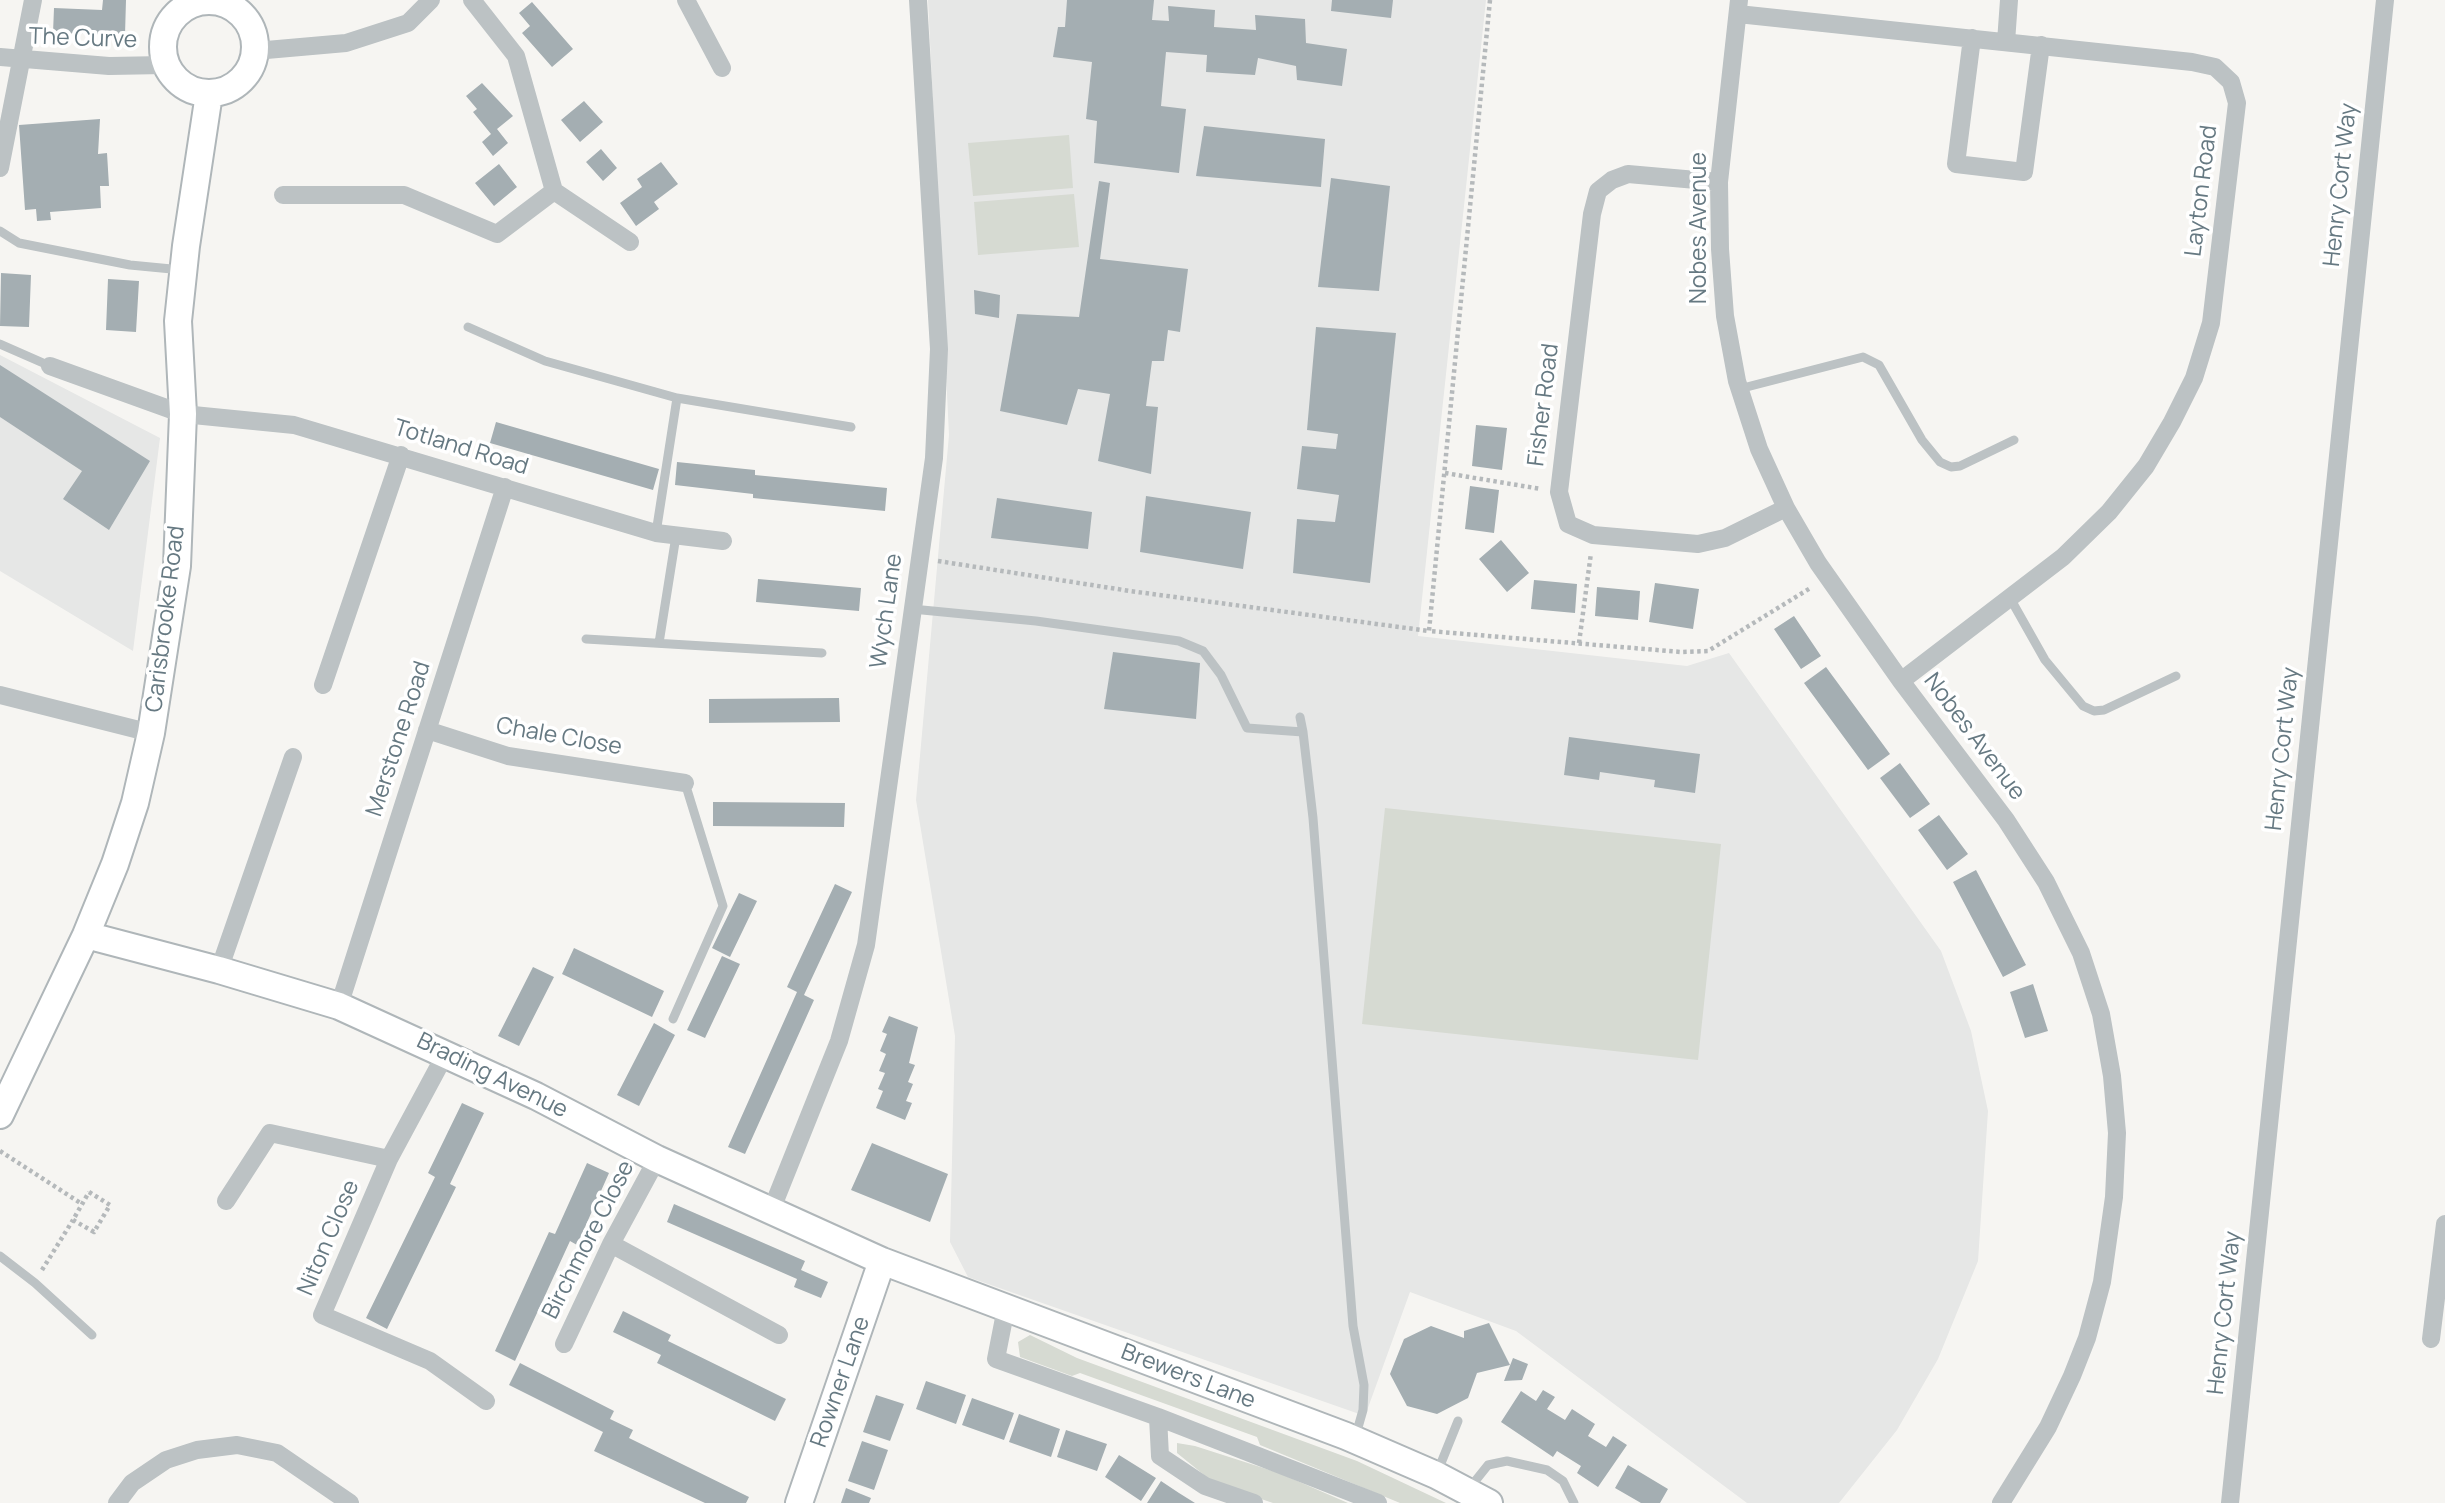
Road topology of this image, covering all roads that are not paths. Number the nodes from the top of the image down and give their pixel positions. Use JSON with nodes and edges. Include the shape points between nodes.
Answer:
{"nodes":[{"id":1,"x":33,"y":0,"type":"edge"},
{"id":2,"x":431,"y":0,"type":"edge"},
{"id":3,"x":472,"y":0,"type":"edge"},
{"id":4,"x":686,"y":0,"type":"edge"},
{"id":5,"x":918,"y":0,"type":"edge"},
{"id":6,"x":2009,"y":0,"type":"edge"},
{"id":7,"x":2385,"y":0,"type":"edge"},
{"id":8,"x":195,"y":1,"type":"edge"},
{"id":9,"x":1738,"y":7,"type":"edge"},
{"id":10,"x":1972,"y":38,"type":"junction"},
{"id":11,"x":2006,"y":42,"type":"junction"},
{"id":12,"x":2041,"y":45,"type":"junction"},
{"id":13,"x":255,"y":51,"type":"junction"},
{"id":14,"x":0,"y":57,"type":"edge"},
{"id":15,"x":20,"y":61,"type":"junction"},
{"id":16,"x":165,"y":65,"type":"junction"},
{"id":17,"x":722,"y":68,"type":"dead end"},
{"id":18,"x":209,"y":94,"type":"junction"},
{"id":19,"x":0,"y":167,"type":"edge"},
{"id":20,"x":1719,"y":182,"type":"junction"},
{"id":21,"x":554,"y":191,"type":"junction"},
{"id":22,"x":283,"y":195,"type":"dead end"},
{"id":23,"x":0,"y":231,"type":"edge"},
{"id":24,"x":630,"y":242,"type":"dead end"},
{"id":25,"x":183,"y":270,"type":"junction"},
{"id":26,"x":468,"y":327,"type":"dead end"},
{"id":27,"x":0,"y":344,"type":"edge"},
{"id":28,"x":50,"y":366,"type":"joint"},
{"id":29,"x":1739,"y":389,"type":"junction"},
{"id":30,"x":677,"y":398,"type":"junction"},
{"id":31,"x":183,"y":414,"type":"junction"},
{"id":32,"x":850,"y":427,"type":"dead end"},
{"id":33,"x":2014,"y":440,"type":"dead end"},
{"id":34,"x":401,"y":455,"type":"junction"},
{"id":35,"x":505,"y":487,"type":"junction"},
{"id":36,"x":1786,"y":508,"type":"junction"},
{"id":37,"x":656,"y":533,"type":"junction"},
{"id":38,"x":676,"y":536,"type":"junction"},
{"id":39,"x":723,"y":541,"type":"dead end"},
{"id":40,"x":2010,"y":598,"type":"junction"},
{"id":41,"x":912,"y":609,"type":"junction"},
{"id":42,"x":586,"y":639,"type":"dead end"},
{"id":43,"x":659,"y":643,"type":"junction"},
{"id":44,"x":822,"y":653,"type":"dead end"},
{"id":45,"x":2176,"y":676,"type":"dead end"},
{"id":46,"x":1901,"y":681,"type":"junction"},
{"id":47,"x":323,"y":685,"type":"dead end"},
{"id":48,"x":0,"y":695,"type":"edge"},
{"id":49,"x":1300,"y":717,"type":"dead end"},
{"id":50,"x":427,"y":730,"type":"junction"},
{"id":51,"x":1303,"y":732,"type":"junction"},
{"id":52,"x":151,"y":733,"type":"junction"},
{"id":53,"x":293,"y":757,"type":"dead end"},
{"id":54,"x":685,"y":783,"type":"joint"},
{"id":55,"x":86,"y":935,"type":"junction"},
{"id":56,"x":219,"y":970,"type":"junction"},
{"id":57,"x":339,"y":1006,"type":"junction"},
{"id":58,"x":673,"y":1019,"type":"dead end"},
{"id":59,"x":446,"y":1053,"type":"junction"},
{"id":60,"x":0,"y":1115,"type":"edge"},
{"id":61,"x":389,"y":1159,"type":"junction"},
{"id":62,"x":657,"y":1159,"type":"junction"},
{"id":63,"x":226,"y":1202,"type":"dead end"},
{"id":64,"x":771,"y":1212,"type":"junction"},
{"id":65,"x":2445,"y":1224,"type":"edge"},
{"id":66,"x":611,"y":1244,"type":"junction"},
{"id":67,"x":0,"y":1256,"type":"edge"},
{"id":68,"x":883,"y":1261,"type":"junction"},
{"id":69,"x":1006,"y":1308,"type":"junction"},
{"id":70,"x":92,"y":1335,"type":"dead end"},
{"id":71,"x":779,"y":1335,"type":"dead end"},
{"id":72,"x":2431,"y":1339,"type":"dead end"},
{"id":73,"x":564,"y":1344,"type":"dead end"},
{"id":74,"x":486,"y":1401,"type":"dead end"},
{"id":75,"x":1158,"y":1417,"type":"junction"},
{"id":76,"x":1458,"y":1421,"type":"dead end"},
{"id":77,"x":1355,"y":1440,"type":"junction"},
{"id":78,"x":1436,"y":1475,"type":"junction"},
{"id":79,"x":1478,"y":1497,"type":"edge"},
{"id":80,"x":117,"y":1503,"type":"edge"},
{"id":81,"x":350,"y":1503,"type":"edge"},
{"id":82,"x":799,"y":1503,"type":"edge"},
{"id":83,"x":1254,"y":1503,"type":"edge"},
{"id":84,"x":1378,"y":1503,"type":"edge"},
{"id":85,"x":1574,"y":1503,"type":"edge"},
{"id":86,"x":2001,"y":1503,"type":"edge"},
{"id":87,"x":2230,"y":1503,"type":"edge"}],
"edges":[{"from":1,"to":15,"type":"street"},
{"from":2,"to":13,"type":"street","via":[[408,23],[346,43]]},
{"from":3,"to":21,"type":"street","via":[[516,56]]},
{"from":4,"to":17,"type":"street"},
{"from":5,"to":41,"type":"street","name":"Wych Lane","via":[[939,349],[934,458]]},
{"from":6,"to":11,"type":"street"},
{"from":7,"to":87,"type":"street","name":"Henry Cort Way"},
{"from":8,"to":13,"type":"street","via":[[231,6],[245,18],[254,35]]},
{"from":8,"to":16,"type":"street","via":[[168,24],[162,44]]},
{"from":9,"to":10,"type":"street","name":"Layton Road"},
{"from":9,"to":20,"type":"street","name":"Nobes Avenue"},
{"from":10,"to":11,"type":"street","name":"Layton Road"},
{"from":10,"to":12,"type":"street","via":[[1956,164],[2024,172]]},
{"from":11,"to":12,"type":"street","name":"Layton Road"},
{"from":12,"to":40,"type":"street","name":"Layton Road","via":[[2215,66],[2231,82],[2237,103],[2211,323],[2194,378],[2146,466],[2109,512],[2063,558]]},
{"from":13,"to":18,"type":"street","via":[[251,67],[236,86]]},
{"from":14,"to":15,"type":"street","name":"The Curve"},
{"from":15,"to":16,"type":"street","name":"The Curve"},
{"from":15,"to":19,"type":"street"},
{"from":16,"to":18,"type":"street","via":[[188,89]]},
{"from":18,"to":25,"type":"street","name":"Carisbrooke Road"},
{"from":20,"to":29,"type":"street","name":"Nobes Avenue","via":[[1725,316]]},
{"from":20,"to":36,"type":"street","name":"Fisher Road","via":[[1628,174],[1598,191],[1559,492],[1568,524],[1592,535],[1698,544],[1726,538]]},
{"from":21,"to":22,"type":"street","via":[[496,234],[404,195]]},
{"from":21,"to":24,"type":"street"},
{"from":23,"to":25,"type":"lane","via":[[19,243],[130,265]]},
{"from":25,"to":31,"type":"street","name":"Carisbrooke Road","via":[[178,321]]},
{"from":26,"to":30,"type":"lane","via":[[545,361]]},
{"from":27,"to":28,"type":"lane"},
{"from":28,"to":31,"type":"street","name":"Totland Road"},
{"from":29,"to":33,"type":"lane","via":[[1863,357],[1879,365],[1922,440],[1940,462],[1960,466]]},
{"from":29,"to":36,"type":"street","name":"Nobes Avenue"},
{"from":30,"to":32,"type":"lane"},
{"from":30,"to":37,"type":"lane"},
{"from":31,"to":34,"type":"street","name":"Totland Road","via":[[294,425]]},
{"from":31,"to":52,"type":"street","name":"Carisbrooke Road","via":[[177,566]]},
{"from":34,"to":35,"type":"street","name":"Totland Road"},
{"from":34,"to":47,"type":"street"},
{"from":35,"to":37,"type":"street","name":"Totland Road"},
{"from":35,"to":50,"type":"street","name":"Merstone Road"},
{"from":36,"to":46,"type":"street","name":"Nobes Avenue"},
{"from":37,"to":38,"type":"street","name":"Totland Road"},
{"from":38,"to":39,"type":"street","name":"Totland Road"},
{"from":38,"to":43,"type":"lane"},
{"from":40,"to":45,"type":"lane","via":[[2051,668],[2084,706],[2094,711]]},
{"from":40,"to":46,"type":"street","name":"Layton Road"},
{"from":41,"to":51,"type":"lane","via":[[1179,641],[1203,651],[1247,728]]},
{"from":41,"to":64,"type":"street","name":"Wych Lane","via":[[866,945],[839,1041]]},
{"from":42,"to":43,"type":"lane"},
{"from":43,"to":44,"type":"lane"},
{"from":46,"to":86,"type":"street","name":"Nobes Avenue","via":[[2046,881],[2081,953],[2101,1014],[2112,1076],[2117,1133],[2114,1198],[2102,1282],[2072,1376],[2048,1427]]},
{"from":48,"to":52,"type":"street"},
{"from":49,"to":51,"type":"lane"},
{"from":50,"to":54,"type":"street","name":"Chale Close","via":[[508,756]]},
{"from":50,"to":57,"type":"street","name":"Merstone Road"},
{"from":51,"to":77,"type":"lane","via":[[1353,1326],[1364,1385]]},
{"from":52,"to":55,"type":"street","name":"Carisbrooke Road","via":[[135,803]]},
{"from":53,"to":56,"type":"street"},
{"from":54,"to":58,"type":"lane","via":[[723,906]]},
{"from":55,"to":56,"type":"street","name":"Brading Avenue"},
{"from":55,"to":60,"type":"street","name":"Carisbrooke Road"},
{"from":56,"to":57,"type":"street","name":"Brading Avenue"},
{"from":57,"to":59,"type":"street","name":"Brading Avenue"},
{"from":59,"to":61,"type":"street","name":"Niton Close"},
{"from":59,"to":62,"type":"street","name":"Brading Avenue"},
{"from":61,"to":63,"type":"street","via":[[270,1133]]},
{"from":61,"to":74,"type":"street","name":"Niton Close","via":[[322,1315],[429,1361]]},
{"from":62,"to":64,"type":"street","name":"Brading Avenue"},
{"from":62,"to":66,"type":"street","name":"Birchmore Close"},
{"from":64,"to":68,"type":"street","name":"Brading Avenue"},
{"from":65,"to":72,"type":"street"},
{"from":66,"to":71,"type":"street"},
{"from":66,"to":73,"type":"street","name":"Birchmore Close"},
{"from":67,"to":70,"type":"lane"},
{"from":68,"to":69,"type":"street","name":"Brewers Lane"},
{"from":68,"to":82,"type":"street","name":"Rowner Lane"},
{"from":69,"to":75,"type":"street","via":[[996,1359]]},
{"from":69,"to":77,"type":"street","name":"Brewers Lane"},
{"from":75,"to":83,"type":"street","via":[[1160,1455],[1205,1486]]},
{"from":75,"to":84,"type":"street"},
{"from":76,"to":78,"type":"lane"},
{"from":77,"to":78,"type":"street","name":"Brewers Lane"},
{"from":78,"to":79,"type":"street","name":"Brewers Lane"},
{"from":79,"to":85,"type":"lane","via":[[1488,1465],[1507,1461],[1547,1470],[1563,1481]]},
{"from":80,"to":81,"type":"street","via":[[132,1483],[166,1460],[237,1445],[277,1453]]}]}
